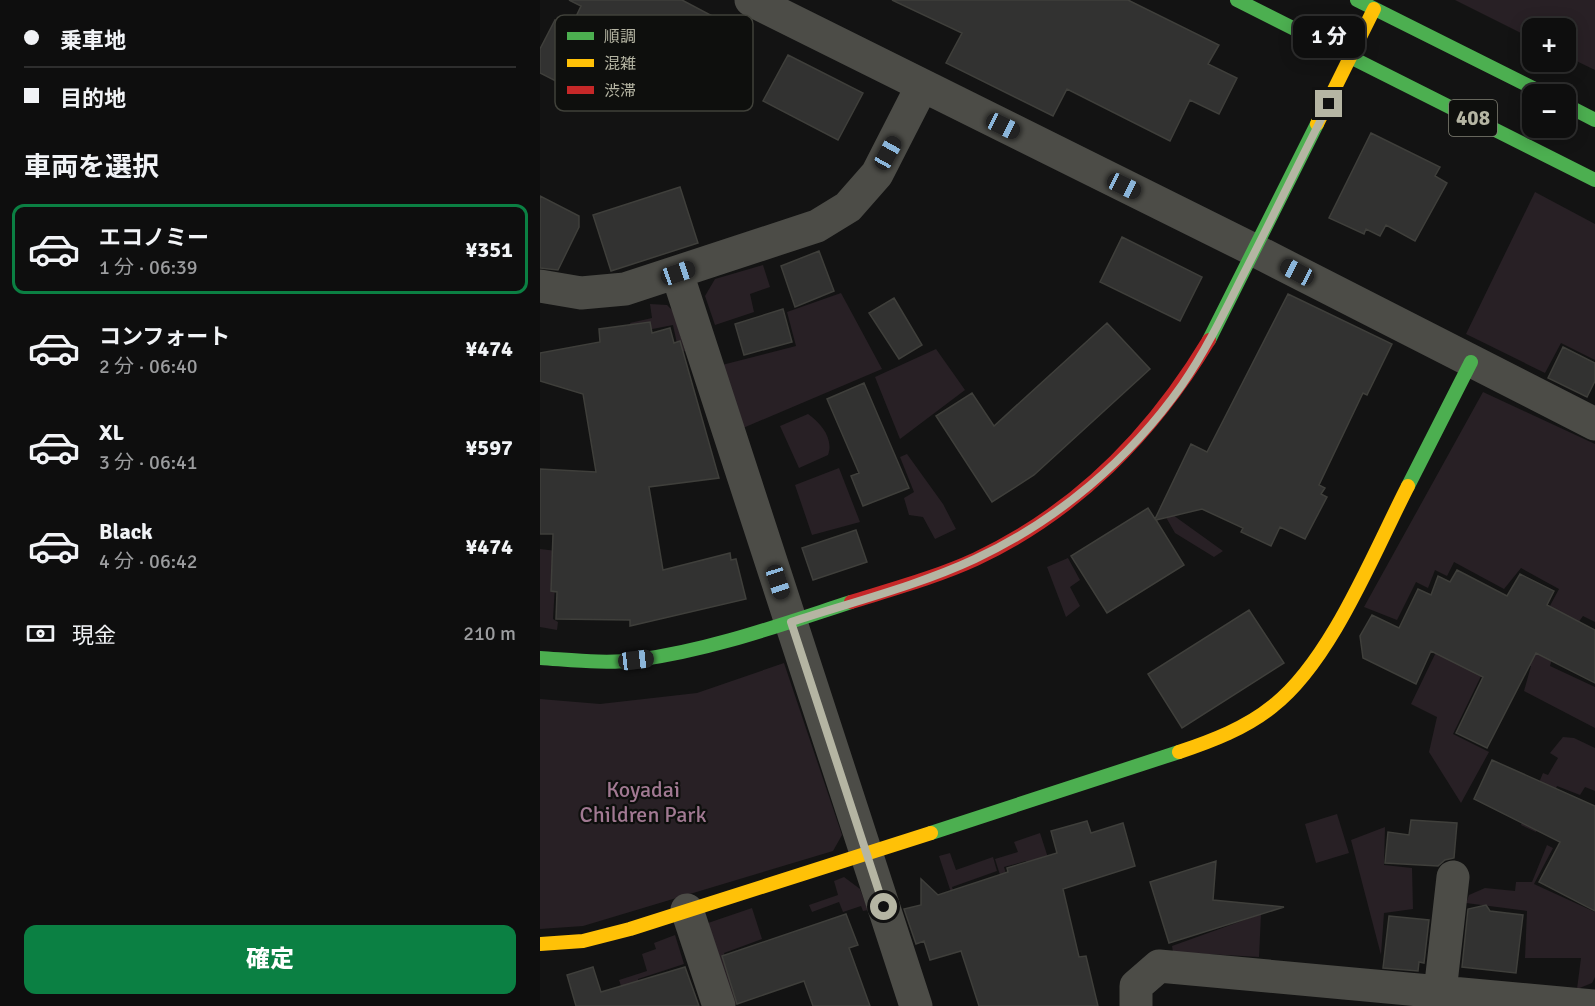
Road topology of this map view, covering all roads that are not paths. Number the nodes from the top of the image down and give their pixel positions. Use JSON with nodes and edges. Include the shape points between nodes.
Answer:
{"nodes":[{"id":1,"x":751,"y":0,"type":"edge"},
{"id":2,"x":1237,"y":0,"type":"edge"},
{"id":3,"x":1357,"y":0,"type":"edge"},
{"id":4,"x":1374,"y":9,"type":"junction"},
{"id":5,"x":1352,"y":57,"type":"junction"},
{"id":6,"x":1525,"y":84,"type":"edge"},
{"id":7,"x":922,"y":86,"type":"junction"},
{"id":8,"x":1576,"y":110,"type":"edge"},
{"id":9,"x":1595,"y":120,"type":"edge"},
{"id":10,"x":1595,"y":180,"type":"edge"},
{"id":11,"x":1256,"y":250,"type":"junction"},
{"id":12,"x":678,"y":273,"type":"junction"},
{"id":13,"x":540,"y":286,"type":"edge"},
{"id":14,"x":1471,"y":362,"type":"junction"},
{"id":15,"x":1595,"y":424,"type":"edge"},
{"id":16,"x":791,"y":622,"type":"junction"},
{"id":17,"x":540,"y":658,"type":"edge"},
{"id":18,"x":867,"y":854,"type":"junction"},
{"id":19,"x":1453,"y":877,"type":"dead end"},
{"id":20,"x":687,"y":910,"type":"junction"},
{"id":21,"x":540,"y":944,"type":"edge"},
{"id":22,"x":1440,"y":992,"type":"junction"},
{"id":23,"x":719,"y":1006,"type":"edge"},
{"id":24,"x":916,"y":1006,"type":"edge"},
{"id":25,"x":1136,"y":1006,"type":"edge"},
{"id":26,"x":1593,"y":1006,"type":"edge"}],
"edges":[{"from":1,"to":7,"type":"street"},
{"from":2,"to":5,"type":"main road","number":"408"},
{"from":3,"to":4,"type":"main road","number":"408"},
{"from":4,"to":5,"type":"main road"},
{"from":4,"to":6,"type":"main road","number":"408"},
{"from":5,"to":10,"type":"main road","number":"408"},
{"from":5,"to":11,"type":"main road"},
{"from":7,"to":11,"type":"street"},
{"from":7,"to":12,"type":"street","via":[[877,174],[848,207],[817,226]]},
{"from":8,"to":9,"type":"main road"},
{"from":11,"to":14,"type":"street"},
{"from":11,"to":16,"type":"main road","via":[[1182,385],[1137,442],[1087,488],[976,559]]},
{"from":12,"to":13,"type":"street","via":[[625,289],[604,291],[581,293]]},
{"from":12,"to":16,"type":"street"},
{"from":14,"to":15,"type":"street"},
{"from":14,"to":18,"type":"main road","via":[[1327,644],[1273,706],[1211,741]]},
{"from":16,"to":17,"type":"main road","via":[[672,656],[603,662]]},
{"from":16,"to":18,"type":"street"},
{"from":18,"to":20,"type":"main road"},
{"from":18,"to":24,"type":"street"},
{"from":19,"to":22,"type":"street"},
{"from":20,"to":21,"type":"main road","via":[[596,938]]},
{"from":20,"to":23,"type":"street"},
{"from":22,"to":25,"type":"street","via":[[1159,966],[1136,987]]},
{"from":22,"to":26,"type":"street"}]}
